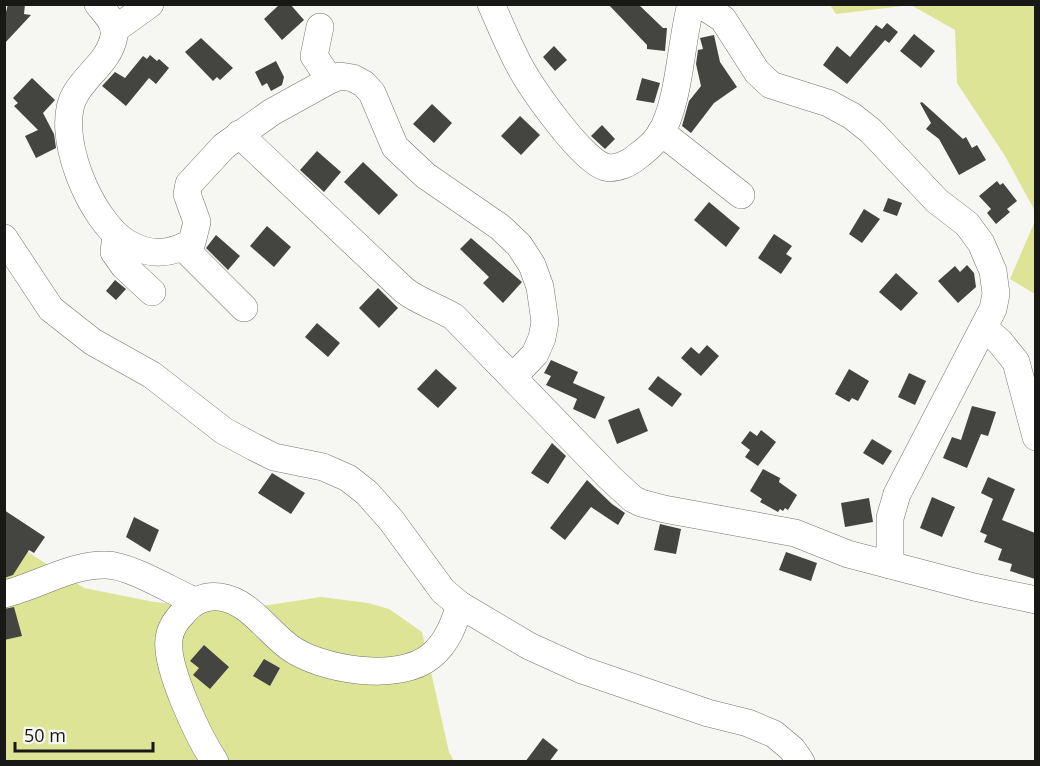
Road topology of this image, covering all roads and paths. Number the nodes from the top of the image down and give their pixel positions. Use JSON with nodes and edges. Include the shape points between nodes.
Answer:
{"nodes":[{"id":1,"x":98,"y":4,"type":"edge"},
{"id":2,"x":150,"y":4,"type":"edge"},
{"id":3,"x":491,"y":4,"type":"edge"},
{"id":4,"x":691,"y":4,"type":"edge"},
{"id":5,"x":700,"y":4,"type":"edge"},
{"id":6,"x":320,"y":27,"type":"dead end"},
{"id":7,"x":114,"y":30,"type":"junction"},
{"id":8,"x":330,"y":80,"type":"junction"},
{"id":9,"x":661,"y":132,"type":"junction"},
{"id":10,"x":239,"y":134,"type":"junction"},
{"id":11,"x":741,"y":195,"type":"dead end"},
{"id":12,"x":116,"y":235,"type":"junction"},
{"id":13,"x":4,"y":238,"type":"edge"},
{"id":14,"x":183,"y":248,"type":"junction"},
{"id":15,"x":152,"y":292,"type":"dead end"},
{"id":16,"x":244,"y":308,"type":"dead end"},
{"id":17,"x":984,"y":328,"type":"junction"},
{"id":18,"x":513,"y":377,"type":"junction"},
{"id":19,"x":1035,"y":437,"type":"edge"},
{"id":20,"x":890,"y":565,"type":"junction"},
{"id":21,"x":4,"y":594,"type":"edge"},
{"id":22,"x":1035,"y":600,"type":"edge"},
{"id":23,"x":193,"y":602,"type":"junction"},
{"id":24,"x":460,"y":605,"type":"junction"},
{"id":25,"x":215,"y":762,"type":"edge"},
{"id":26,"x":801,"y":762,"type":"edge"}],
"edges":[{"from":1,"to":7,"type":"street"},
{"from":2,"to":7,"type":"street"},
{"from":3,"to":9,"type":"street","via":[[518,64],[566,132],[594,162],[607,168],[620,167],[650,147]]},
{"from":4,"to":9,"type":"street","via":[[671,109]]},
{"from":5,"to":17,"type":"street","via":[[723,19],[757,72],[771,85],[828,103],[852,116],[938,201],[967,224],[981,243],[993,271],[996,294]]},
{"from":6,"to":8,"type":"street","via":[[314,56]]},
{"from":7,"to":12,"type":"street","via":[[106,55],[71,103],[68,139],[95,206]]},
{"from":8,"to":10,"type":"street"},
{"from":8,"to":18,"type":"street","via":[[340,76],[364,84],[372,93],[395,147],[426,176],[500,228],[526,255],[540,286],[545,322],[535,354]]},
{"from":9,"to":11,"type":"street"},
{"from":10,"to":14,"type":"street","via":[[189,184],[187,194],[197,222],[192,242]]},
{"from":10,"to":18,"type":"street","via":[[404,290],[454,317]]},
{"from":12,"to":14,"type":"street","via":[[152,252],[170,253]]},
{"from":12,"to":15,"type":"street","via":[[114,252]]},
{"from":13,"to":24,"type":"street","via":[[51,309],[93,342],[152,375],[224,431],[274,457],[323,467],[361,488],[391,520],[443,591]]},
{"from":14,"to":16,"type":"street"},
{"from":17,"to":19,"type":"street","via":[[1016,362]]},
{"from":17,"to":20,"type":"street","via":[[897,494],[890,519]]},
{"from":18,"to":20,"type":"street","via":[[633,499],[664,509],[795,533]]},
{"from":20,"to":22,"type":"street"},
{"from":21,"to":23,"type":"street","via":[[70,571],[107,565],[122,567]]},
{"from":23,"to":24,"type":"street","via":[[212,597],[237,602],[300,654],[332,665],[377,671],[404,668],[433,654],[448,635]]},
{"from":23,"to":25,"type":"street","via":[[168,640],[174,672],[197,733]]},
{"from":24,"to":26,"type":"street","via":[[529,646],[582,670],[774,734]]}]}
